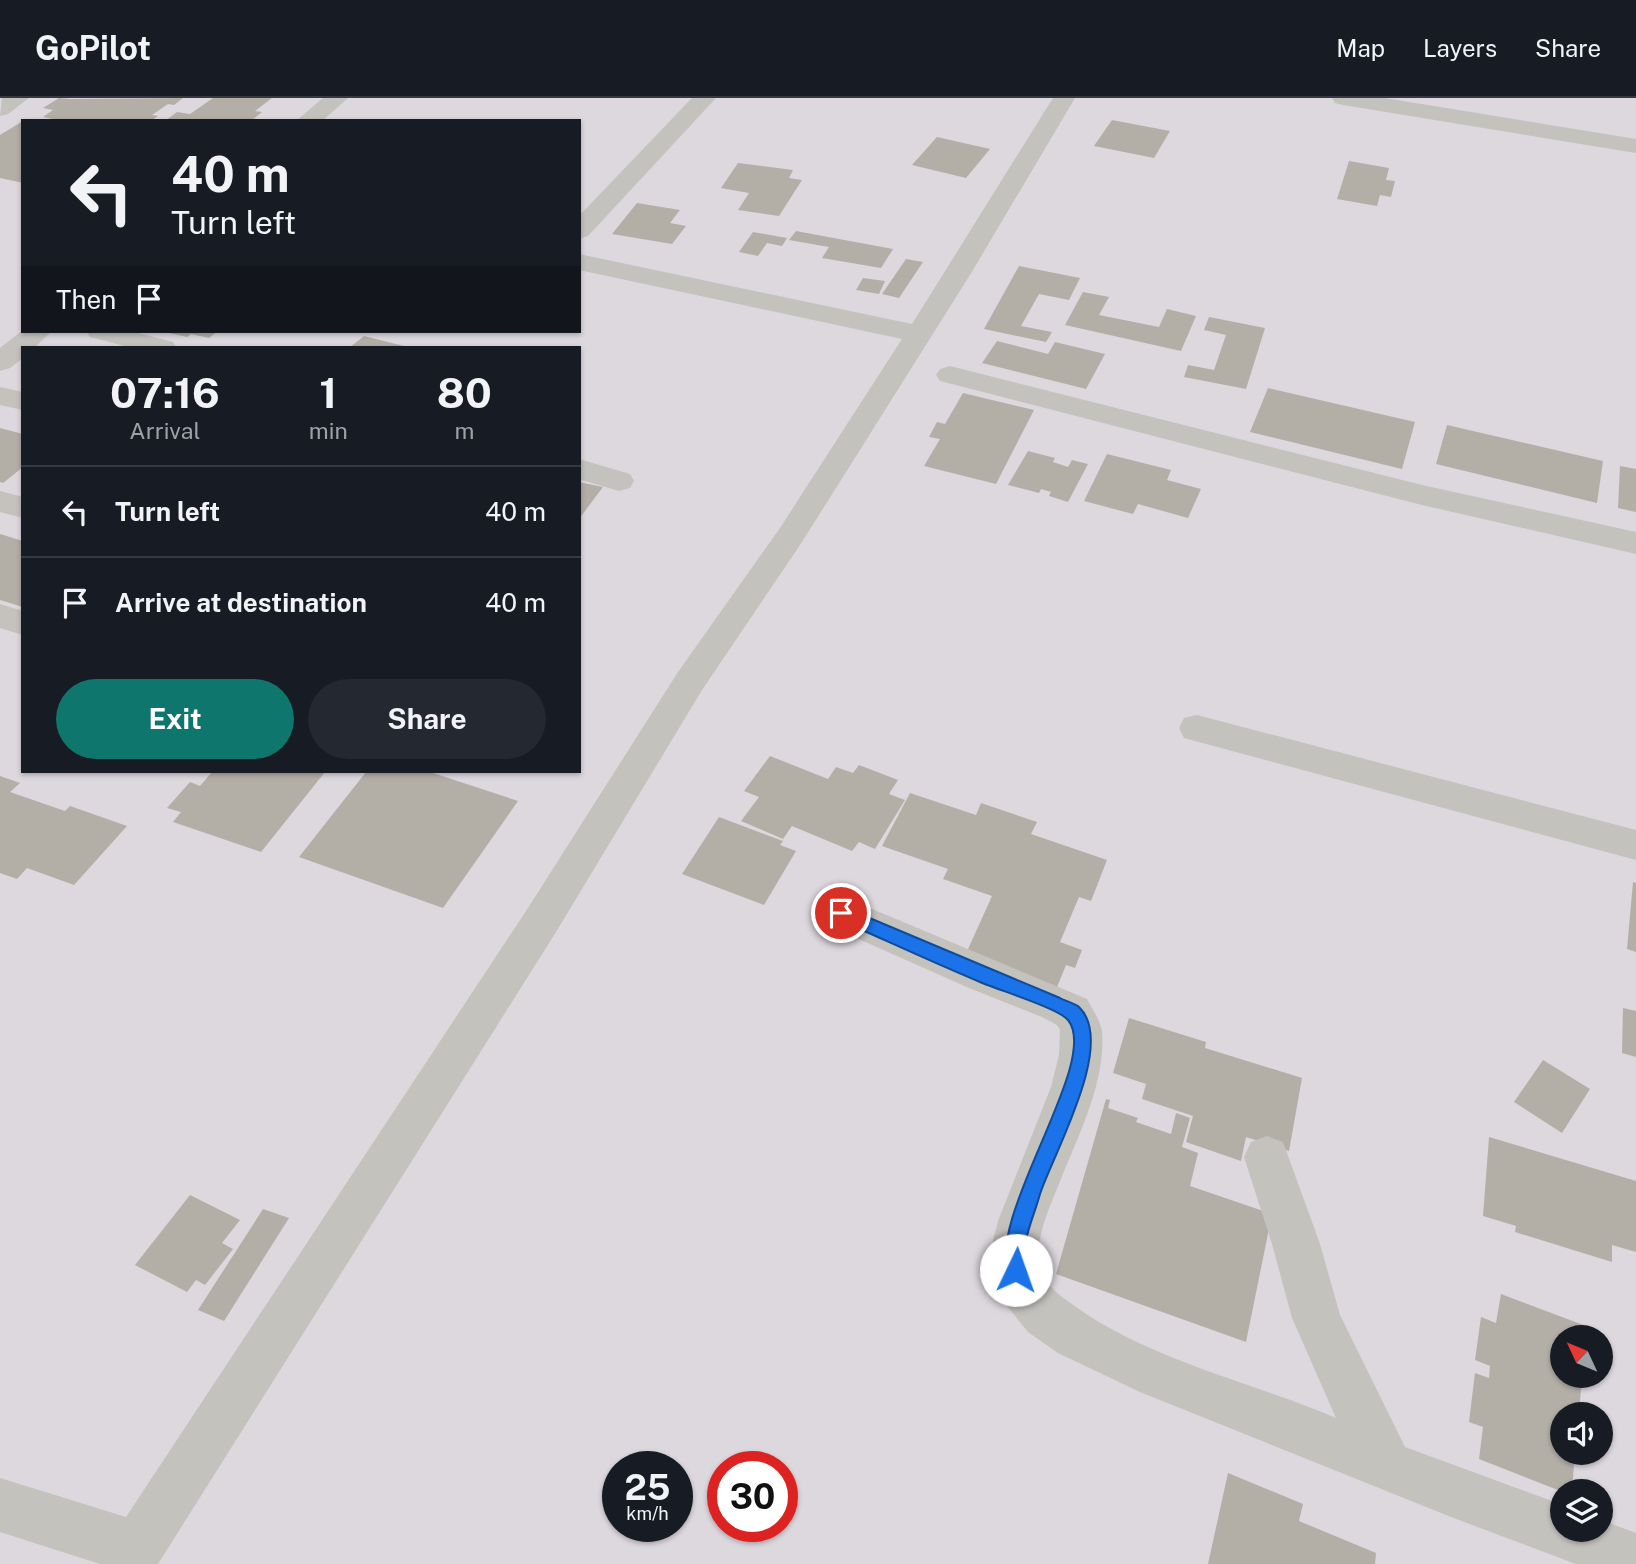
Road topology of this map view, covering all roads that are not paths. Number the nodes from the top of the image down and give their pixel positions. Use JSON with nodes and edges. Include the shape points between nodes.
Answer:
{"nodes":[{"id":1,"x":18,"y":98,"type":"edge"},
{"id":2,"x":337,"y":98,"type":"edge"},
{"id":3,"x":705,"y":98,"type":"edge"},
{"id":4,"x":1064,"y":98,"type":"edge"},
{"id":5,"x":1343,"y":98,"type":"edge"},
{"id":6,"x":0,"y":109,"type":"edge"},
{"id":7,"x":310,"y":119,"type":"edge"},
{"id":8,"x":1636,"y":146,"type":"edge"},
{"id":9,"x":581,"y":230,"type":"edge"},
{"id":10,"x":581,"y":262,"type":"edge"},
{"id":11,"x":36,"y":333,"type":"edge"},
{"id":12,"x":107,"y":333,"type":"edge"},
{"id":13,"x":919,"y":334,"type":"junction"},
{"id":14,"x":156,"y":346,"type":"edge"},
{"id":15,"x":0,"y":362,"type":"edge"},
{"id":16,"x":950,"y":375,"type":"dead end"},
{"id":17,"x":0,"y":396,"type":"edge"},
{"id":18,"x":21,"y":401,"type":"edge"},
{"id":19,"x":581,"y":470,"type":"edge"},
{"id":20,"x":619,"y":481,"type":"dead end"},
{"id":21,"x":0,"y":501,"type":"edge"},
{"id":22,"x":21,"y":507,"type":"edge"},
{"id":23,"x":1636,"y":543,"type":"edge"},
{"id":24,"x":0,"y":616,"type":"edge"},
{"id":25,"x":21,"y":622,"type":"edge"},
{"id":26,"x":1196,"y":728,"type":"dead end"},
{"id":27,"x":1636,"y":845,"type":"edge"},
{"id":28,"x":841,"y":913,"type":"dead end"},
{"id":29,"x":1267,"y":1157,"type":"dead end"},
{"id":30,"x":1388,"y":1466,"type":"junction"},
{"id":31,"x":0,"y":1505,"type":"edge"},
{"id":32,"x":132,"y":1555,"type":"edge"},
{"id":33,"x":1636,"y":1560,"type":"edge"}],
"edges":[{"from":1,"to":6,"type":"street"},
{"from":2,"to":7,"type":"street"},
{"from":3,"to":9,"type":"street"},
{"from":4,"to":13,"type":"street"},
{"from":5,"to":8,"type":"street"},
{"from":10,"to":13,"type":"street"},
{"from":11,"to":15,"type":"street"},
{"from":12,"to":14,"type":"street"},
{"from":13,"to":32,"type":"street","via":[[690,681],[542,920]]},
{"from":16,"to":23,"type":"street","via":[[1422,495]]},
{"from":17,"to":18,"type":"street"},
{"from":19,"to":20,"type":"street"},
{"from":21,"to":22,"type":"street"},
{"from":24,"to":25,"type":"street"},
{"from":26,"to":27,"type":"street"},
{"from":28,"to":30,"type":"street","via":[[1063,1008],[1073,1013],[1080,1026],[1077,1079],[1016,1242],[1016,1270],[1028,1297],[1046,1316],[1117,1357]]},
{"from":29,"to":30,"type":"street","via":[[1316,1318]]},
{"from":30,"to":33,"type":"street"},
{"from":31,"to":32,"type":"street"}]}
